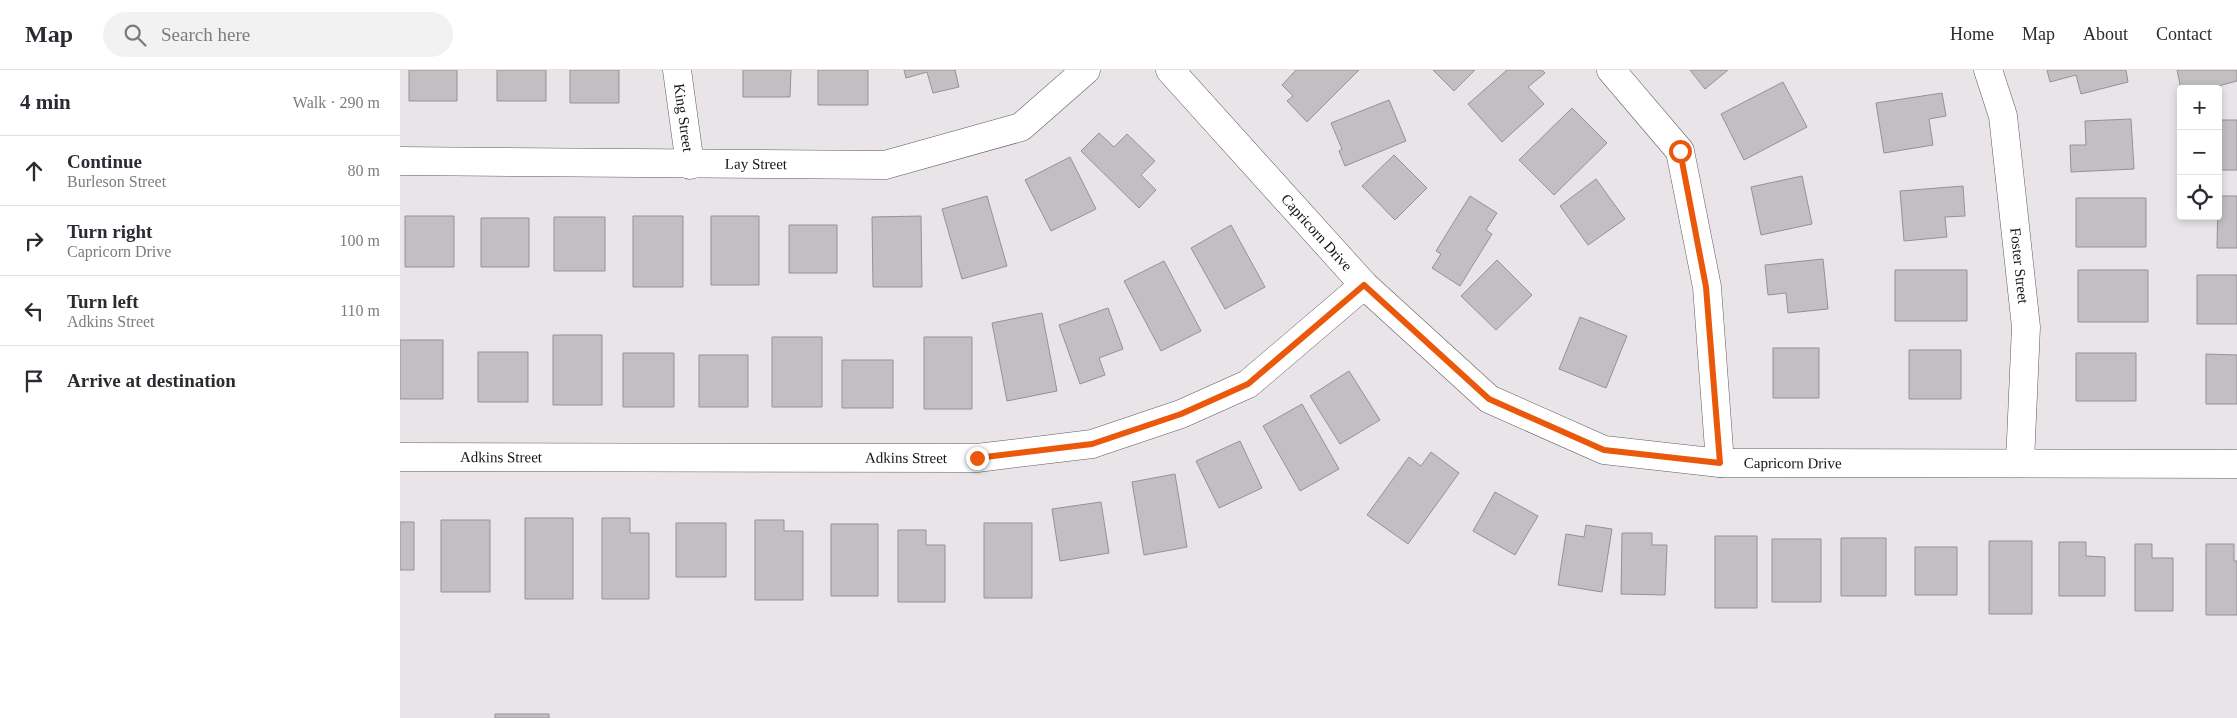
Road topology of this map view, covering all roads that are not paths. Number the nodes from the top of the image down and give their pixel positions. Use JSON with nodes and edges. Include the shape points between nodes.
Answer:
{"nodes":[{"id":1,"x":677,"y":70,"type":"edge"},
{"id":2,"x":1086,"y":70,"type":"edge"},
{"id":3,"x":1170,"y":70,"type":"edge"},
{"id":4,"x":1611,"y":70,"type":"edge"},
{"id":5,"x":1988,"y":70,"type":"edge"},
{"id":6,"x":400,"y":161,"type":"edge"},
{"id":7,"x":690,"y":165,"type":"junction"},
{"id":8,"x":1364,"y":285,"type":"junction"},
{"id":9,"x":400,"y":457,"type":"edge"},
{"id":10,"x":2020,"y":462,"type":"junction"},
{"id":11,"x":1720,"y":463,"type":"junction"},
{"id":12,"x":2237,"y":464,"type":"edge"}],
"edges":[{"from":1,"to":7,"type":"street","name":"King Street"},
{"from":2,"to":7,"type":"street","name":"Lay Street","via":[[1022,127],[885,165]]},
{"from":3,"to":8,"type":"street","name":"Capricorn Drive"},
{"from":4,"to":11,"type":"street","via":[[1680,151],[1706,287]]},
{"from":5,"to":10,"type":"street","name":"Foster Street","via":[[2003,116],[2026,327]]},
{"from":6,"to":7,"type":"street","name":"Lay Street"},
{"from":8,"to":9,"type":"street","name":"Adkins Street","via":[[1248,384],[1181,414],[1092,444],[977,458]]},
{"from":8,"to":11,"type":"street","name":"Capricorn Drive","via":[[1489,399],[1604,450]]},
{"from":10,"to":11,"type":"street","name":"Capricorn Drive"},
{"from":10,"to":12,"type":"street","name":"Capricorn Drive"}]}
